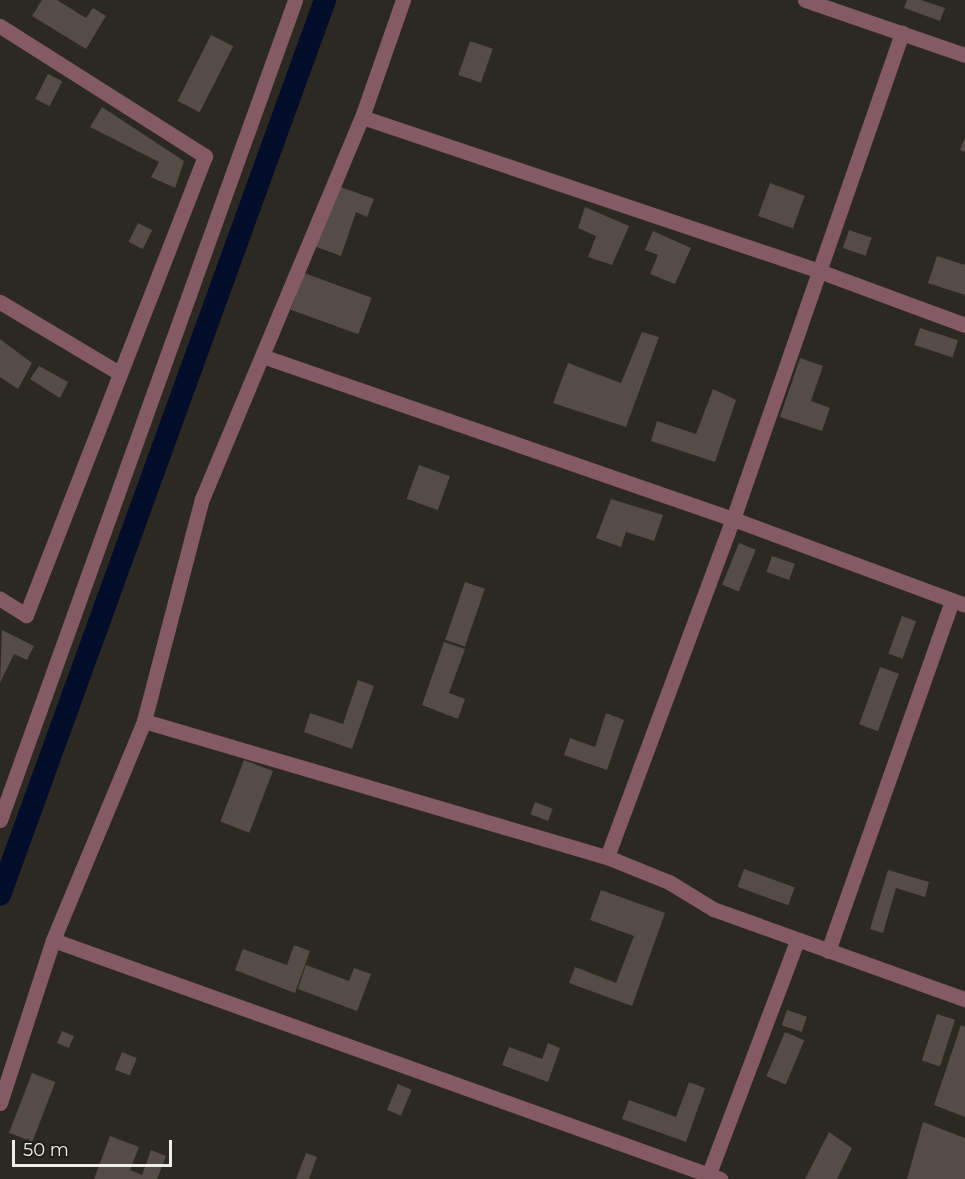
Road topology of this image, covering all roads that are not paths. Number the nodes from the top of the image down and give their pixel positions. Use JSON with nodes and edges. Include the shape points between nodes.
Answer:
{"nodes":[{"id":1,"x":295,"y":0,"type":"edge"},
{"id":2,"x":403,"y":0,"type":"edge"},
{"id":3,"x":806,"y":0,"type":"edge"},
{"id":4,"x":0,"y":26,"type":"edge"},
{"id":5,"x":902,"y":33,"type":"junction"},
{"id":6,"x":965,"y":55,"type":"edge"},
{"id":7,"x":362,"y":117,"type":"junction"},
{"id":8,"x":819,"y":271,"type":"junction"},
{"id":9,"x":0,"y":302,"type":"edge"},
{"id":10,"x":965,"y":325,"type":"edge"},
{"id":11,"x":265,"y":357,"type":"junction"},
{"id":12,"x":119,"y":373,"type":"junction"},
{"id":13,"x":733,"y":519,"type":"junction"},
{"id":14,"x":0,"y":599,"type":"edge"},
{"id":15,"x":958,"y":603,"type":"edge"},
{"id":16,"x":144,"y":721,"type":"junction"},
{"id":17,"x":0,"y":820,"type":"edge"},
{"id":18,"x":608,"y":857,"type":"junction"},
{"id":19,"x":53,"y":940,"type":"junction"},
{"id":20,"x":797,"y":941,"type":"junction"},
{"id":21,"x":828,"y":951,"type":"junction"},
{"id":22,"x":965,"y":999,"type":"edge"},
{"id":23,"x":0,"y":1103,"type":"edge"},
{"id":24,"x":712,"y":1178,"type":"edge"}],
"edges":[{"from":1,"to":17,"type":"street"},
{"from":2,"to":7,"type":"street"},
{"from":3,"to":5,"type":"street"},
{"from":4,"to":12,"type":"street","via":[[205,156]]},
{"from":5,"to":6,"type":"street"},
{"from":5,"to":8,"type":"street"},
{"from":7,"to":8,"type":"street"},
{"from":7,"to":11,"type":"street"},
{"from":8,"to":10,"type":"street"},
{"from":8,"to":13,"type":"street"},
{"from":9,"to":12,"type":"street"},
{"from":11,"to":13,"type":"street"},
{"from":11,"to":16,"type":"street","via":[[202,500]]},
{"from":12,"to":14,"type":"street","via":[[26,615]]},
{"from":13,"to":15,"type":"street"},
{"from":13,"to":18,"type":"street"},
{"from":15,"to":21,"type":"street"},
{"from":16,"to":18,"type":"street"},
{"from":16,"to":19,"type":"street"},
{"from":18,"to":20,"type":"street","via":[[669,882],[713,909]]},
{"from":19,"to":23,"type":"street"},
{"from":19,"to":24,"type":"street"},
{"from":20,"to":21,"type":"street"},
{"from":20,"to":24,"type":"street"},
{"from":21,"to":22,"type":"street"}]}
